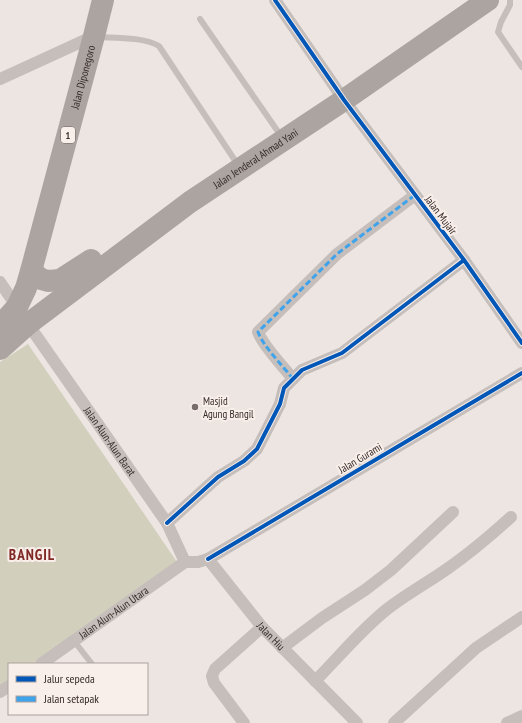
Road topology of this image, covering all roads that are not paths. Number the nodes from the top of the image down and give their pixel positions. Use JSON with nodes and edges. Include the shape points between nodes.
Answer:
{"nodes":[{"id":1,"x":103,"y":0,"type":"edge"},
{"id":2,"x":275,"y":0,"type":"edge"},
{"id":3,"x":488,"y":0,"type":"edge"},
{"id":4,"x":510,"y":0,"type":"edge"},
{"id":5,"x":200,"y":19,"type":"dead end"},
{"id":6,"x":94,"y":36,"type":"junction"},
{"id":7,"x":522,"y":68,"type":"edge"},
{"id":8,"x":0,"y":79,"type":"edge"},
{"id":9,"x":344,"y":100,"type":"junction"},
{"id":10,"x":283,"y":140,"type":"junction"},
{"id":11,"x":240,"y":168,"type":"junction"},
{"id":12,"x":415,"y":195,"type":"junction"},
{"id":13,"x":190,"y":202,"type":"junction"},
{"id":14,"x":464,"y":260,"type":"junction"},
{"id":15,"x":31,"y":270,"type":"junction"},
{"id":16,"x":0,"y":282,"type":"edge"},
{"id":17,"x":22,"y":316,"type":"junction"},
{"id":18,"x":0,"y":326,"type":"edge"},
{"id":19,"x":522,"y":343,"type":"edge"},
{"id":20,"x":0,"y":349,"type":"edge"},
{"id":21,"x":522,"y":373,"type":"edge"},
{"id":22,"x":292,"y":379,"type":"junction"},
{"id":23,"x":452,"y":512,"type":"dead end"},
{"id":24,"x":511,"y":518,"type":"dead end"},
{"id":25,"x":167,"y":523,"type":"junction"},
{"id":26,"x":208,"y":559,"type":"junction"},
{"id":27,"x":185,"y":562,"type":"junction"},
{"id":28,"x":522,"y":616,"type":"edge"},
{"id":29,"x":262,"y":627,"type":"junction"},
{"id":30,"x":74,"y":641,"type":"junction"},
{"id":31,"x":282,"y":648,"type":"junction"},
{"id":32,"x":43,"y":663,"type":"edge"},
{"id":33,"x":91,"y":663,"type":"edge"},
{"id":34,"x":315,"y":681,"type":"junction"},
{"id":35,"x":522,"y":716,"type":"edge"},
{"id":36,"x":244,"y":723,"type":"edge"},
{"id":37,"x":357,"y":723,"type":"edge"},
{"id":38,"x":394,"y":723,"type":"edge"},
{"id":39,"x":507,"y":723,"type":"edge"}],
"edges":[{"from":1,"to":6,"type":"highway","name":"Jalan Diponegoro","number":"1"},
{"from":2,"to":9,"type":"street","name":"Jalan Mujair"},
{"from":3,"to":9,"type":"highway","name":"Jalan Jenderal Ahmad Yani","number":"1"},
{"from":4,"to":7,"type":"lane","via":[[498,32]]},
{"from":5,"to":10,"type":"lane"},
{"from":6,"to":8,"type":"street"},
{"from":6,"to":11,"type":"lane","via":[[142,40],[159,46]]},
{"from":6,"to":15,"type":"highway","name":"Jalan Diponegoro","number":"1"},
{"from":9,"to":10,"type":"highway","name":"Jalan Jenderal Ahmad Yani","number":"1"},
{"from":9,"to":12,"type":"street","name":"Jalan Mujair"},
{"from":10,"to":11,"type":"highway","name":"Jalan Jenderal Ahmad Yani","number":"1"},
{"from":11,"to":13,"type":"highway","name":"Jalan Jenderal Ahmad Yani","number":"1"},
{"from":12,"to":14,"type":"street","name":"Jalan Mujair"},
{"from":12,"to":22,"type":"street","via":[[337,254],[258,332]]},
{"from":13,"to":15,"type":"highway","number":"1","via":[[158,216],[60,280],[41,279]]},
{"from":13,"to":17,"type":"highway","name":"Jalan Jenderal Ahmad Yani","number":"1"},
{"from":14,"to":19,"type":"street","name":"Jalan Mujair"},
{"from":14,"to":22,"type":"street","via":[[342,353],[302,370]]},
{"from":15,"to":17,"type":"highway","number":"1"},
{"from":16,"to":17,"type":"street","name":"Jalan Alun-Alun Barat"},
{"from":17,"to":18,"type":"highway","number":"1"},
{"from":17,"to":20,"type":"highway","number":"1"},
{"from":17,"to":25,"type":"street","name":"Jalan Alun-Alun Barat"},
{"from":21,"to":26,"type":"street","name":"Jalan Gurami"},
{"from":22,"to":25,"type":"street","via":[[284,388],[280,404],[256,449],[244,461],[218,477]]},
{"from":23,"to":31,"type":"street","via":[[366,590]]},
{"from":24,"to":34,"type":"street","via":[[447,569],[387,610]]},
{"from":25,"to":27,"type":"street","name":"Jalan Alun-Alun Barat"},
{"from":26,"to":27,"type":"street"},
{"from":26,"to":29,"type":"street","name":"Jalan Hiu"},
{"from":27,"to":30,"type":"street","name":"Jalan Alun-Alun Utara"},
{"from":28,"to":38,"type":"street","via":[[476,648]]},
{"from":29,"to":31,"type":"street","name":"Jalan Hiu"},
{"from":29,"to":36,"type":"street","via":[[215,669],[212,676],[214,683]]},
{"from":30,"to":32,"type":"street","name":"Jalan Alun-Alun Utara"},
{"from":30,"to":33,"type":"lane"},
{"from":31,"to":34,"type":"street","name":"Jalan Hiu"},
{"from":34,"to":37,"type":"street","name":"Jalan Hiu"},
{"from":35,"to":39,"type":"street"}]}
